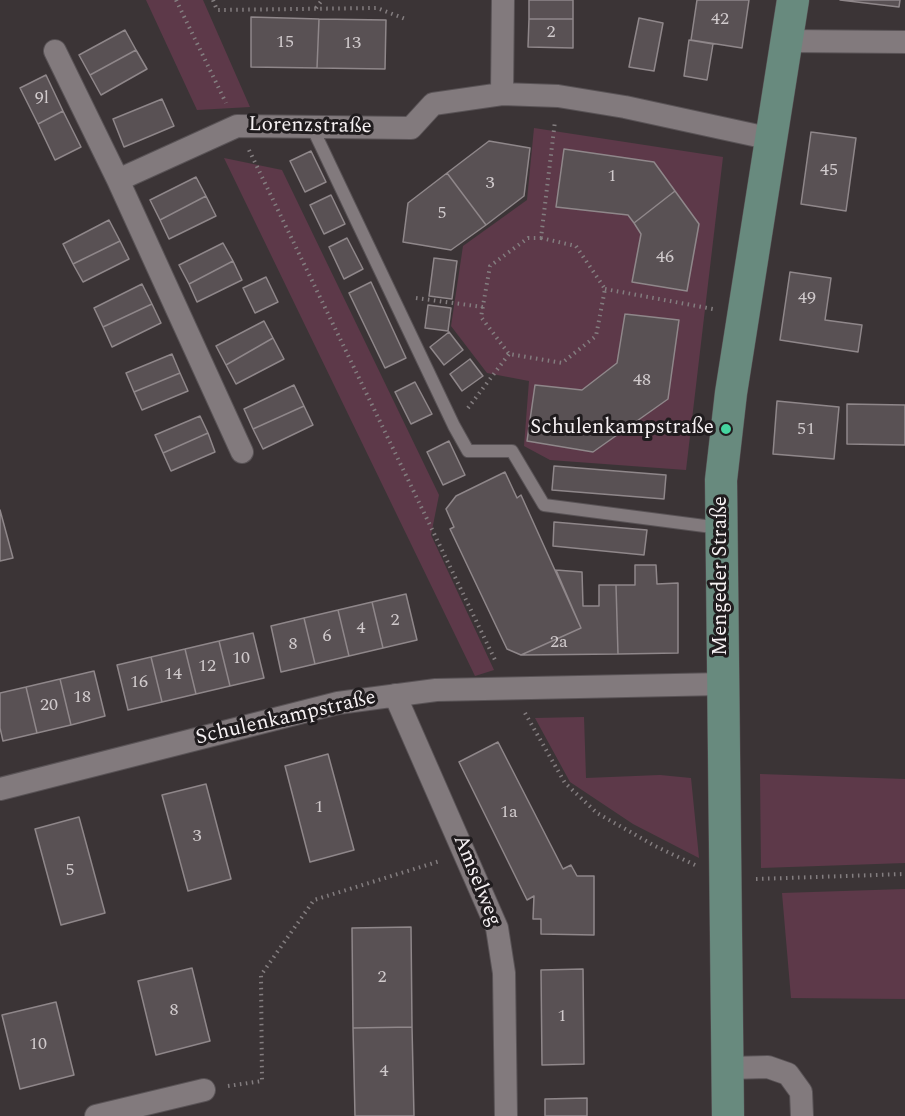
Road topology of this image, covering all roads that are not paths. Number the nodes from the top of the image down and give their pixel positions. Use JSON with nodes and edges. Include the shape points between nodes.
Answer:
{"nodes":[{"id":1,"x":503,"y":0,"type":"edge"},
{"id":2,"x":793,"y":0,"type":"edge"},
{"id":3,"x":787,"y":41,"type":"junction"},
{"id":4,"x":905,"y":42,"type":"edge"},
{"id":5,"x":55,"y":51,"type":"dead end"},
{"id":6,"x":502,"y":94,"type":"junction"},
{"id":7,"x":312,"y":127,"type":"junction"},
{"id":8,"x":772,"y":139,"type":"junction"},
{"id":9,"x":118,"y":180,"type":"junction"},
{"id":10,"x":242,"y":452,"type":"dead end"},
{"id":11,"x":721,"y":528,"type":"junction"},
{"id":12,"x":722,"y":684,"type":"junction"},
{"id":13,"x":394,"y":695,"type":"junction"},
{"id":14,"x":0,"y":789,"type":"edge"},
{"id":15,"x":729,"y":1068,"type":"junction"},
{"id":16,"x":204,"y":1090,"type":"road end"},
{"id":17,"x":96,"y":1116,"type":"edge"},
{"id":18,"x":506,"y":1116,"type":"edge"},
{"id":19,"x":728,"y":1116,"type":"edge"},
{"id":20,"x":802,"y":1116,"type":"edge"}],
"edges":[{"from":1,"to":6,"type":"street"},
{"from":2,"to":3,"type":"main road","name":"Mengeder Straße"},
{"from":3,"to":4,"type":"street"},
{"from":3,"to":8,"type":"main road","name":"Mengeder Straße"},
{"from":5,"to":9,"type":"street"},
{"from":6,"to":7,"type":"street","name":"Lorenzstraße","via":[[433,104],[411,128]]},
{"from":6,"to":8,"type":"street","name":"Lorenzstraße","via":[[558,96],[625,107]]},
{"from":7,"to":9,"type":"street","name":"Lorenzstraße","via":[[237,126]]},
{"from":7,"to":11,"type":"lane","via":[[468,451],[512,451],[544,505]]},
{"from":8,"to":11,"type":"main road","name":"Mengeder Straße","via":[[726,429]]},
{"from":9,"to":10,"type":"street"},
{"from":11,"to":12,"type":"main road","name":"Mengeder Straße"},
{"from":12,"to":13,"type":"street","name":"Schulenkampstraße","via":[[436,690]]},
{"from":12,"to":15,"type":"main road","name":"Mengeder Straße"},
{"from":13,"to":14,"type":"street","name":"Schulenkampstraße","via":[[338,703]]},
{"from":13,"to":18,"type":"street","name":"Amselweg","via":[[497,928],[504,973]]},
{"from":15,"to":19,"type":"main road","name":"Mengeder Straße"},
{"from":15,"to":20,"type":"street","via":[[768,1067],[788,1074],[801,1092]]},
{"from":16,"to":17,"type":"street"}]}
